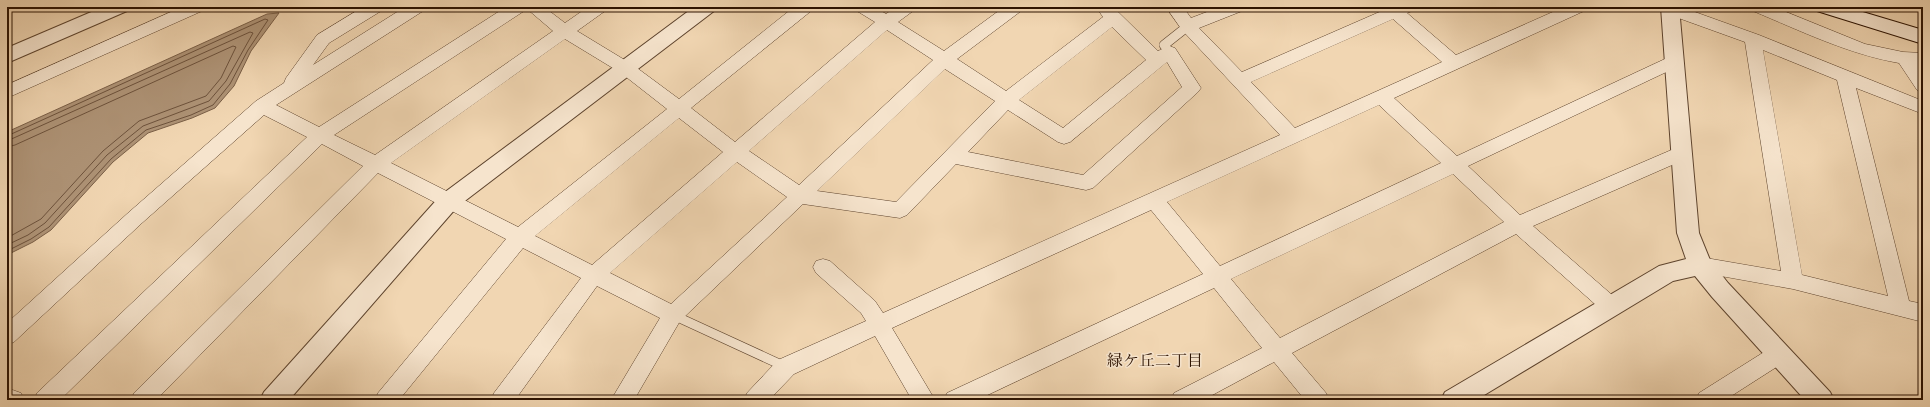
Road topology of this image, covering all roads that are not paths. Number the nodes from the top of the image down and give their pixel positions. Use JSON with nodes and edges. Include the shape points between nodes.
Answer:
{"nodes":[{"id":1,"x":120,"y":7,"type":"edge"},
{"id":2,"x":196,"y":7,"type":"edge"},
{"id":3,"x":375,"y":7,"type":"edge"},
{"id":4,"x":417,"y":7,"type":"edge"},
{"id":5,"x":518,"y":7,"type":"edge"},
{"id":6,"x":533,"y":7,"type":"edge"},
{"id":7,"x":599,"y":7,"type":"edge"},
{"id":8,"x":707,"y":7,"type":"edge"},
{"id":9,"x":805,"y":7,"type":"edge"},
{"id":10,"x":863,"y":7,"type":"edge"},
{"id":11,"x":907,"y":7,"type":"edge"},
{"id":12,"x":1015,"y":7,"type":"edge"},
{"id":13,"x":1174,"y":7,"type":"edge"},
{"id":14,"x":1236,"y":7,"type":"edge"},
{"id":15,"x":1578,"y":7,"type":"edge"},
{"id":16,"x":1668,"y":7,"type":"edge"},
{"id":17,"x":1759,"y":7,"type":"edge"},
{"id":18,"x":1824,"y":7,"type":"edge"},
{"id":19,"x":1856,"y":7,"type":"edge"},
{"id":20,"x":1397,"y":9,"type":"edge"},
{"id":21,"x":1108,"y":13,"type":"edge"},
{"id":22,"x":887,"y":21,"type":"junction"},
{"id":23,"x":1188,"y":26,"type":"junction"},
{"id":24,"x":1923,"y":28,"type":"edge"},
{"id":25,"x":564,"y":31,"type":"junction"},
{"id":26,"x":1923,"y":37,"type":"edge"},
{"id":27,"x":1752,"y":39,"type":"junction"},
{"id":28,"x":7,"y":56,"type":"edge"},
{"id":29,"x":1163,"y":56,"type":"junction"},
{"id":30,"x":1923,"y":58,"type":"edge"},
{"id":31,"x":1905,"y":59,"type":"junction"},
{"id":32,"x":944,"y":60,"type":"junction"},
{"id":33,"x":1673,"y":62,"type":"junction"},
{"id":34,"x":1454,"y":63,"type":"junction"},
{"id":35,"x":627,"y":69,"type":"junction"},
{"id":36,"x":1845,"y":77,"type":"junction"},
{"id":37,"x":1239,"y":80,"type":"junction"},
{"id":38,"x":1923,"y":86,"type":"edge"},
{"id":39,"x":286,"y":91,"type":"junction"},
{"id":40,"x":7,"y":92,"type":"edge"},
{"id":41,"x":1381,"y":96,"type":"junction"},
{"id":42,"x":1007,"y":100,"type":"junction"},
{"id":43,"x":262,"y":106,"type":"junction"},
{"id":44,"x":678,"y":108,"type":"junction"},
{"id":45,"x":1923,"y":108,"type":"edge"},
{"id":46,"x":320,"y":135,"type":"junction"},
{"id":47,"x":1292,"y":136,"type":"junction"},
{"id":48,"x":736,"y":152,"type":"junction"},
{"id":49,"x":1682,"y":153,"type":"junction"},
{"id":50,"x":953,"y":156,"type":"junction"},
{"id":51,"x":376,"y":164,"type":"junction"},
{"id":52,"x":1455,"y":164,"type":"junction"},
{"id":53,"x":800,"y":196,"type":"junction"},
{"id":54,"x":1153,"y":199,"type":"junction"},
{"id":55,"x":450,"y":201,"type":"junction"},
{"id":56,"x":1518,"y":224,"type":"junction"},
{"id":57,"x":520,"y":237,"type":"junction"},
{"id":58,"x":1700,"y":265,"type":"junction"},
{"id":59,"x":823,"y":267,"type":"dead end"},
{"id":60,"x":594,"y":274,"type":"junction"},
{"id":61,"x":1216,"y":277,"type":"junction"},
{"id":62,"x":1792,"y":282,"type":"junction"},
{"id":63,"x":1612,"y":306,"type":"junction"},
{"id":64,"x":1901,"y":308,"type":"junction"},
{"id":65,"x":1923,"y":313,"type":"edge"},
{"id":66,"x":672,"y":315,"type":"junction"},
{"id":67,"x":879,"y":324,"type":"junction"},
{"id":68,"x":7,"y":336,"type":"edge"},
{"id":69,"x":1277,"y":350,"type":"junction"},
{"id":70,"x":1779,"y":354,"type":"junction"},
{"id":71,"x":786,"y":367,"type":"junction"},
{"id":72,"x":7,"y":398,"type":"edge"},
{"id":73,"x":12,"y":400,"type":"edge"},
{"id":74,"x":45,"y":400,"type":"edge"},
{"id":75,"x":142,"y":400,"type":"edge"},
{"id":76,"x":272,"y":400,"type":"edge"},
{"id":77,"x":386,"y":400,"type":"edge"},
{"id":78,"x":502,"y":400,"type":"edge"},
{"id":79,"x":622,"y":400,"type":"edge"},
{"id":80,"x":755,"y":400,"type":"edge"},
{"id":81,"x":924,"y":400,"type":"edge"},
{"id":82,"x":955,"y":400,"type":"edge"},
{"id":83,"x":1182,"y":400,"type":"edge"},
{"id":84,"x":1318,"y":400,"type":"edge"},
{"id":85,"x":1454,"y":400,"type":"edge"},
{"id":86,"x":1708,"y":400,"type":"edge"},
{"id":87,"x":1821,"y":400,"type":"edge"}],
"edges":[{"from":1,"to":28,"type":"street"},
{"from":2,"to":40,"type":"street"},
{"from":3,"to":39,"type":"street","via":[[323,39]]},
{"from":4,"to":39,"type":"street"},
{"from":5,"to":46,"type":"street"},
{"from":6,"to":25,"type":"street"},
{"from":7,"to":25,"type":"street"},
{"from":8,"to":35,"type":"street"},
{"from":9,"to":44,"type":"street"},
{"from":10,"to":22,"type":"street"},
{"from":11,"to":22,"type":"street"},
{"from":12,"to":32,"type":"street"},
{"from":13,"to":23,"type":"street"},
{"from":14,"to":23,"type":"street"},
{"from":15,"to":34,"type":"street"},
{"from":16,"to":27,"type":"street"},
{"from":16,"to":33,"type":"street"},
{"from":17,"to":31,"type":"street","via":[[1862,48]]},
{"from":18,"to":26,"type":"street"},
{"from":19,"to":24,"type":"street"},
{"from":20,"to":34,"type":"street"},
{"from":20,"to":37,"type":"street"},
{"from":21,"to":29,"type":"street"},
{"from":21,"to":42,"type":"street"},
{"from":22,"to":32,"type":"street"},
{"from":22,"to":48,"type":"street"},
{"from":23,"to":29,"type":"lane","via":[[1164,45]]},
{"from":23,"to":37,"type":"street"},
{"from":25,"to":35,"type":"street"},
{"from":25,"to":51,"type":"street"},
{"from":27,"to":36,"type":"street"},
{"from":27,"to":62,"type":"street"},
{"from":29,"to":42,"type":"street","via":[[1064,137]]},
{"from":29,"to":50,"type":"street","via":[[1192,88],[1086,184]]},
{"from":30,"to":31,"type":"street"},
{"from":31,"to":38,"type":"street"},
{"from":32,"to":42,"type":"street"},
{"from":32,"to":53,"type":"street"},
{"from":33,"to":49,"type":"street"},
{"from":33,"to":52,"type":"street"},
{"from":34,"to":41,"type":"street"},
{"from":35,"to":44,"type":"street"},
{"from":35,"to":55,"type":"street"},
{"from":36,"to":45,"type":"street"},
{"from":36,"to":64,"type":"street"},
{"from":37,"to":47,"type":"street"},
{"from":39,"to":43,"type":"street"},
{"from":41,"to":47,"type":"street"},
{"from":41,"to":52,"type":"street"},
{"from":42,"to":50,"type":"street"},
{"from":43,"to":46,"type":"street"},
{"from":43,"to":68,"type":"street"},
{"from":44,"to":48,"type":"street"},
{"from":44,"to":57,"type":"street"},
{"from":46,"to":51,"type":"street"},
{"from":46,"to":74,"type":"street"},
{"from":47,"to":54,"type":"street"},
{"from":48,"to":53,"type":"street"},
{"from":48,"to":60,"type":"street"},
{"from":49,"to":56,"type":"street"},
{"from":49,"to":58,"type":"street","via":[[1688,233]]},
{"from":50,"to":53,"type":"street","via":[[900,210]]},
{"from":51,"to":55,"type":"street"},
{"from":51,"to":75,"type":"street"},
{"from":52,"to":56,"type":"street"},
{"from":52,"to":61,"type":"street"},
{"from":53,"to":66,"type":"street"},
{"from":54,"to":61,"type":"street"},
{"from":54,"to":67,"type":"street"},
{"from":55,"to":57,"type":"street"},
{"from":55,"to":76,"type":"street"},
{"from":56,"to":63,"type":"street"},
{"from":56,"to":69,"type":"street"},
{"from":57,"to":60,"type":"street"},
{"from":57,"to":77,"type":"street"},
{"from":58,"to":62,"type":"street"},
{"from":58,"to":63,"type":"street","via":[[1667,273]]},
{"from":58,"to":70,"type":"street"},
{"from":59,"to":67,"type":"street","via":[[868,307]]},
{"from":60,"to":66,"type":"street"},
{"from":60,"to":78,"type":"street"},
{"from":61,"to":69,"type":"street"},
{"from":61,"to":82,"type":"street"},
{"from":62,"to":64,"type":"street"},
{"from":63,"to":85,"type":"street"},
{"from":64,"to":65,"type":"street"},
{"from":66,"to":71,"type":"lane"},
{"from":66,"to":79,"type":"street"},
{"from":67,"to":71,"type":"street"},
{"from":67,"to":81,"type":"street"},
{"from":69,"to":83,"type":"street"},
{"from":69,"to":84,"type":"street"},
{"from":70,"to":86,"type":"street"},
{"from":70,"to":87,"type":"street"},
{"from":71,"to":80,"type":"street"},
{"from":72,"to":73,"type":"street"}]}
